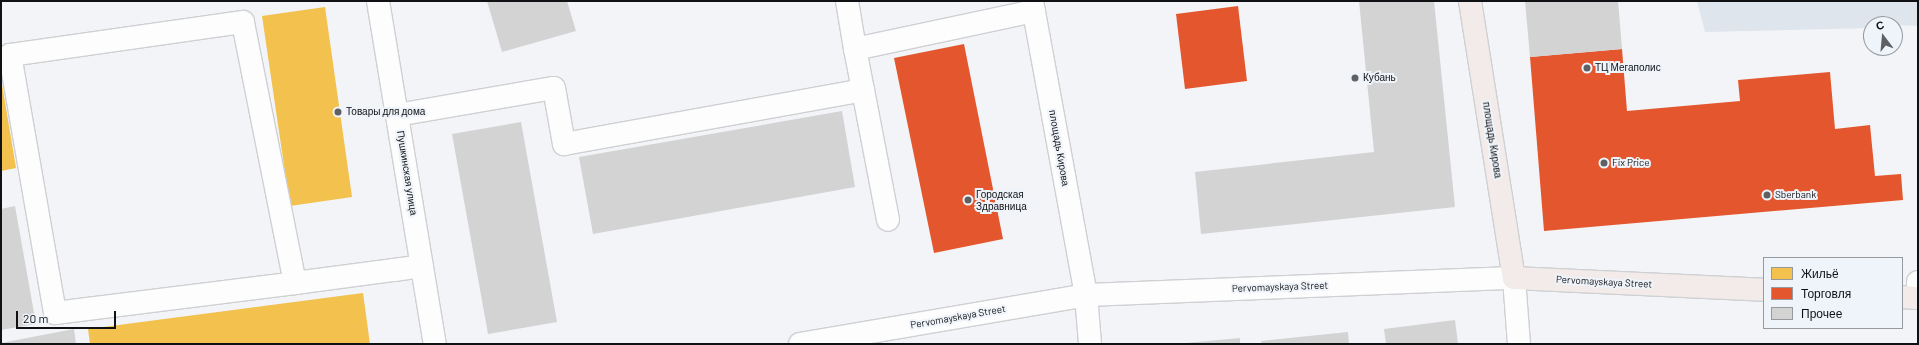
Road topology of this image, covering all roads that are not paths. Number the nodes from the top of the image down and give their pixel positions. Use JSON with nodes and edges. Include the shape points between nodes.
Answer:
{"nodes":[{"id":1,"x":378,"y":1,"type":"edge"},
{"id":2,"x":846,"y":1,"type":"edge"},
{"id":3,"x":1470,"y":1,"type":"edge"},
{"id":4,"x":1033,"y":6,"type":"edge"},
{"id":5,"x":855,"y":49,"type":"junction"},
{"id":6,"x":863,"y":90,"type":"junction"},
{"id":7,"x":397,"y":115,"type":"junction"},
{"id":8,"x":888,"y":220,"type":"dead end"},
{"id":9,"x":422,"y":266,"type":"junction"},
{"id":10,"x":1514,"y":278,"type":"junction"},
{"id":11,"x":295,"y":283,"type":"junction"},
{"id":12,"x":1763,"y":290,"type":"edge"},
{"id":13,"x":1086,"y":295,"type":"junction"},
{"id":14,"x":436,"y":344,"type":"edge"},
{"id":15,"x":800,"y":344,"type":"edge"},
{"id":16,"x":1090,"y":344,"type":"edge"},
{"id":17,"x":1519,"y":344,"type":"edge"}],
"edges":[{"from":1,"to":7,"type":"street","name":"Пушкинская улица"},
{"from":2,"to":5,"type":"street"},
{"from":3,"to":10,"type":"main road","name":"площадь Кирова"},
{"from":4,"to":5,"type":"street"},
{"from":4,"to":13,"type":"street","name":"площадь Кирова"},
{"from":5,"to":6,"type":"street"},
{"from":6,"to":7,"type":"street","via":[[564,144],[554,88]]},
{"from":6,"to":8,"type":"street"},
{"from":7,"to":9,"type":"street","name":"Пушкинская улица"},
{"from":9,"to":11,"type":"street"},
{"from":9,"to":14,"type":"street","name":"Пушкинская улица"},
{"from":10,"to":12,"type":"main road","name":"Pervomayskaya Street"},
{"from":10,"to":13,"type":"street","name":"Pervomayskaya Street"},
{"from":10,"to":17,"type":"street"},
{"from":11,"to":11,"type":"street","via":[[55,313],[10,55],[243,22]]},
{"from":13,"to":15,"type":"street","name":"Pervomayskaya Street"},
{"from":13,"to":16,"type":"street","name":"площадь Кирова"}]}
